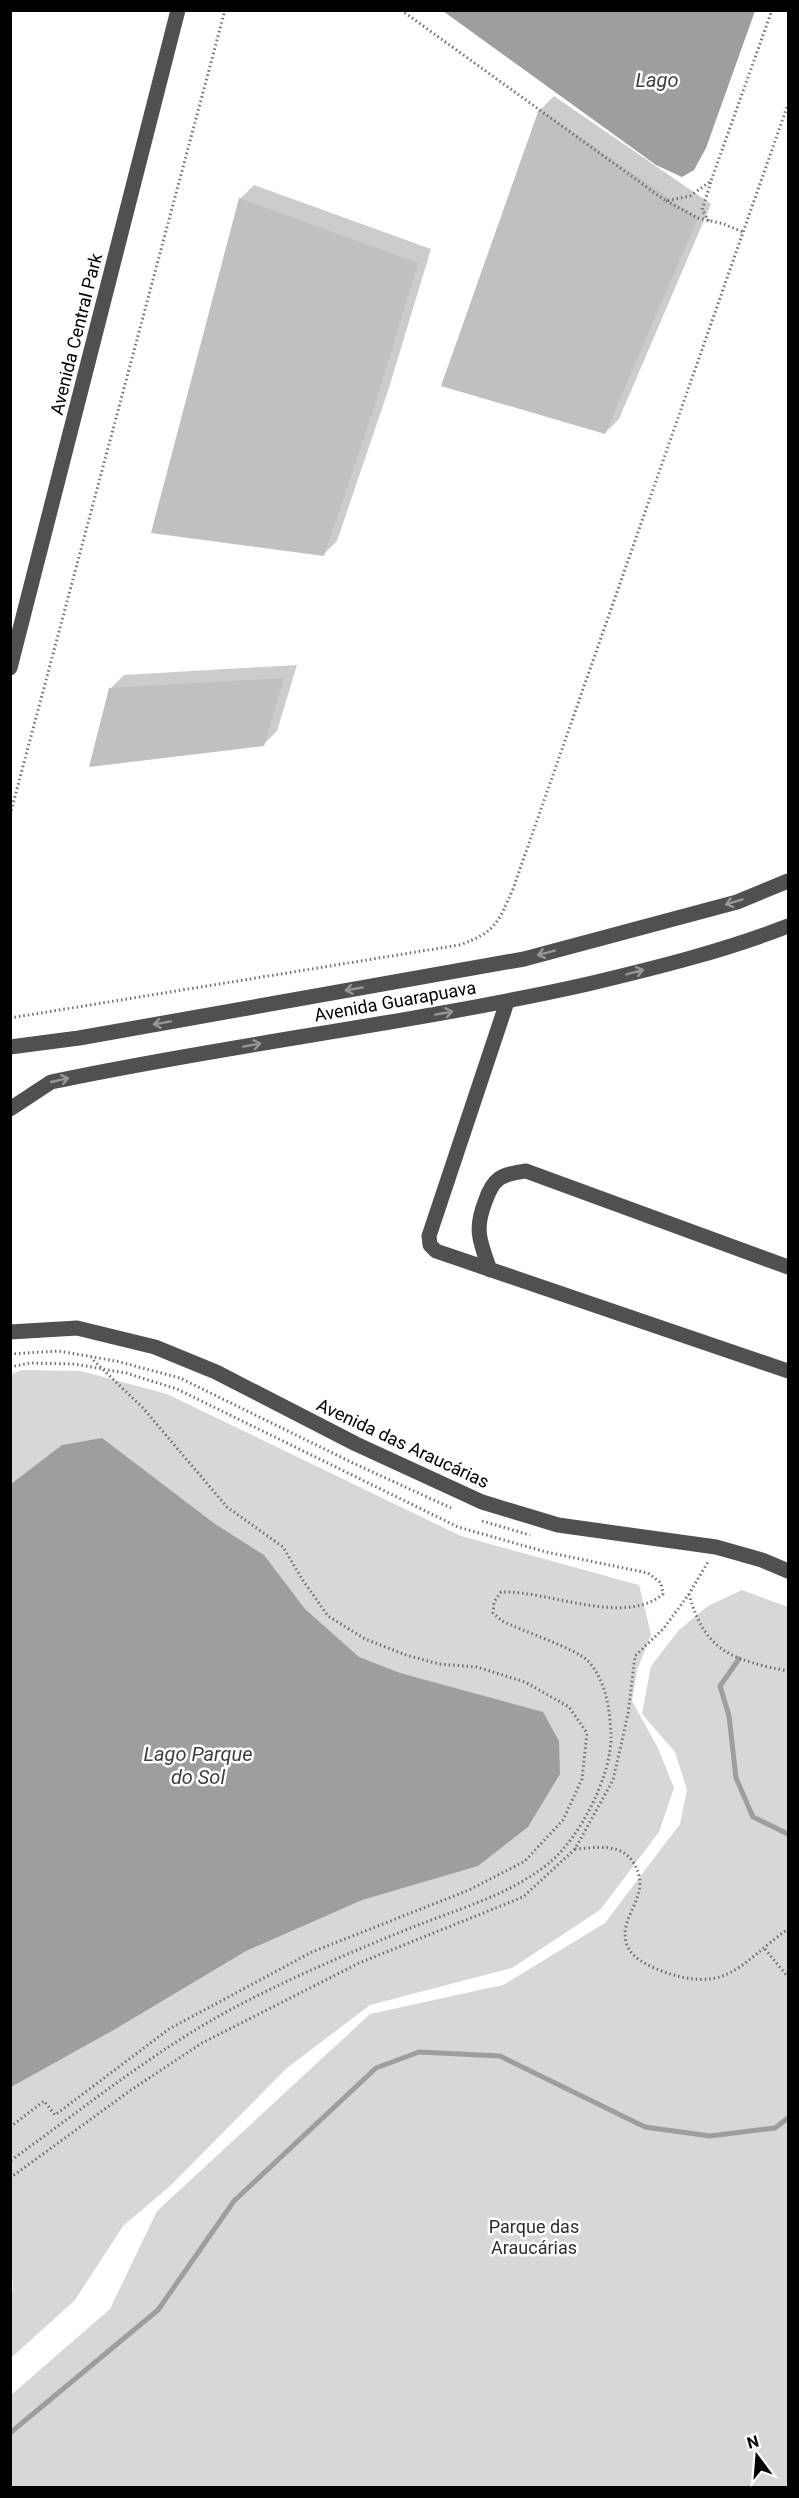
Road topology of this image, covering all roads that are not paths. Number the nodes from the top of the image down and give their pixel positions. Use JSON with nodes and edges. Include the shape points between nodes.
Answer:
{"nodes":[{"id":1,"x":178,"y":10,"type":"edge"},
{"id":2,"x":10,"y":668,"type":"edge"},
{"id":3,"x":789,"y":881,"type":"edge"},
{"id":4,"x":789,"y":926,"type":"edge"},
{"id":5,"x":507,"y":1002,"type":"junction"},
{"id":6,"x":10,"y":1047,"type":"edge"},
{"id":7,"x":10,"y":1109,"type":"edge"},
{"id":8,"x":789,"y":1267,"type":"edge"},
{"id":9,"x":490,"y":1270,"type":"junction"},
{"id":10,"x":10,"y":1332,"type":"edge"},
{"id":11,"x":789,"y":1371,"type":"edge"},
{"id":12,"x":789,"y":1571,"type":"edge"}],
"edges":[{"from":1,"to":2,"type":"street","name":"Avenida Central Park"},
{"from":3,"to":6,"type":"street","name":"Avenida Guarapuava","one_way":true,"via":[[737,902],[524,959]]},
{"from":5,"to":4,"type":"street","name":"Avenida Guarapuava","one_way":true,"via":[[628,974]]},
{"from":7,"to":5,"type":"street","name":"Avenida Guarapuava","one_way":true,"via":[[51,1082]]},
{"from":5,"to":9,"type":"street","via":[[429,1236],[436,1251]]},
{"from":8,"to":9,"type":"street","via":[[526,1172],[508,1173],[491,1184],[477,1222]]},
{"from":9,"to":11,"type":"street"},
{"from":10,"to":12,"type":"street","name":"Avenida das Araucárias","via":[[77,1328],[155,1347],[216,1371],[356,1444],[482,1502],[558,1525],[717,1547]]}]}
